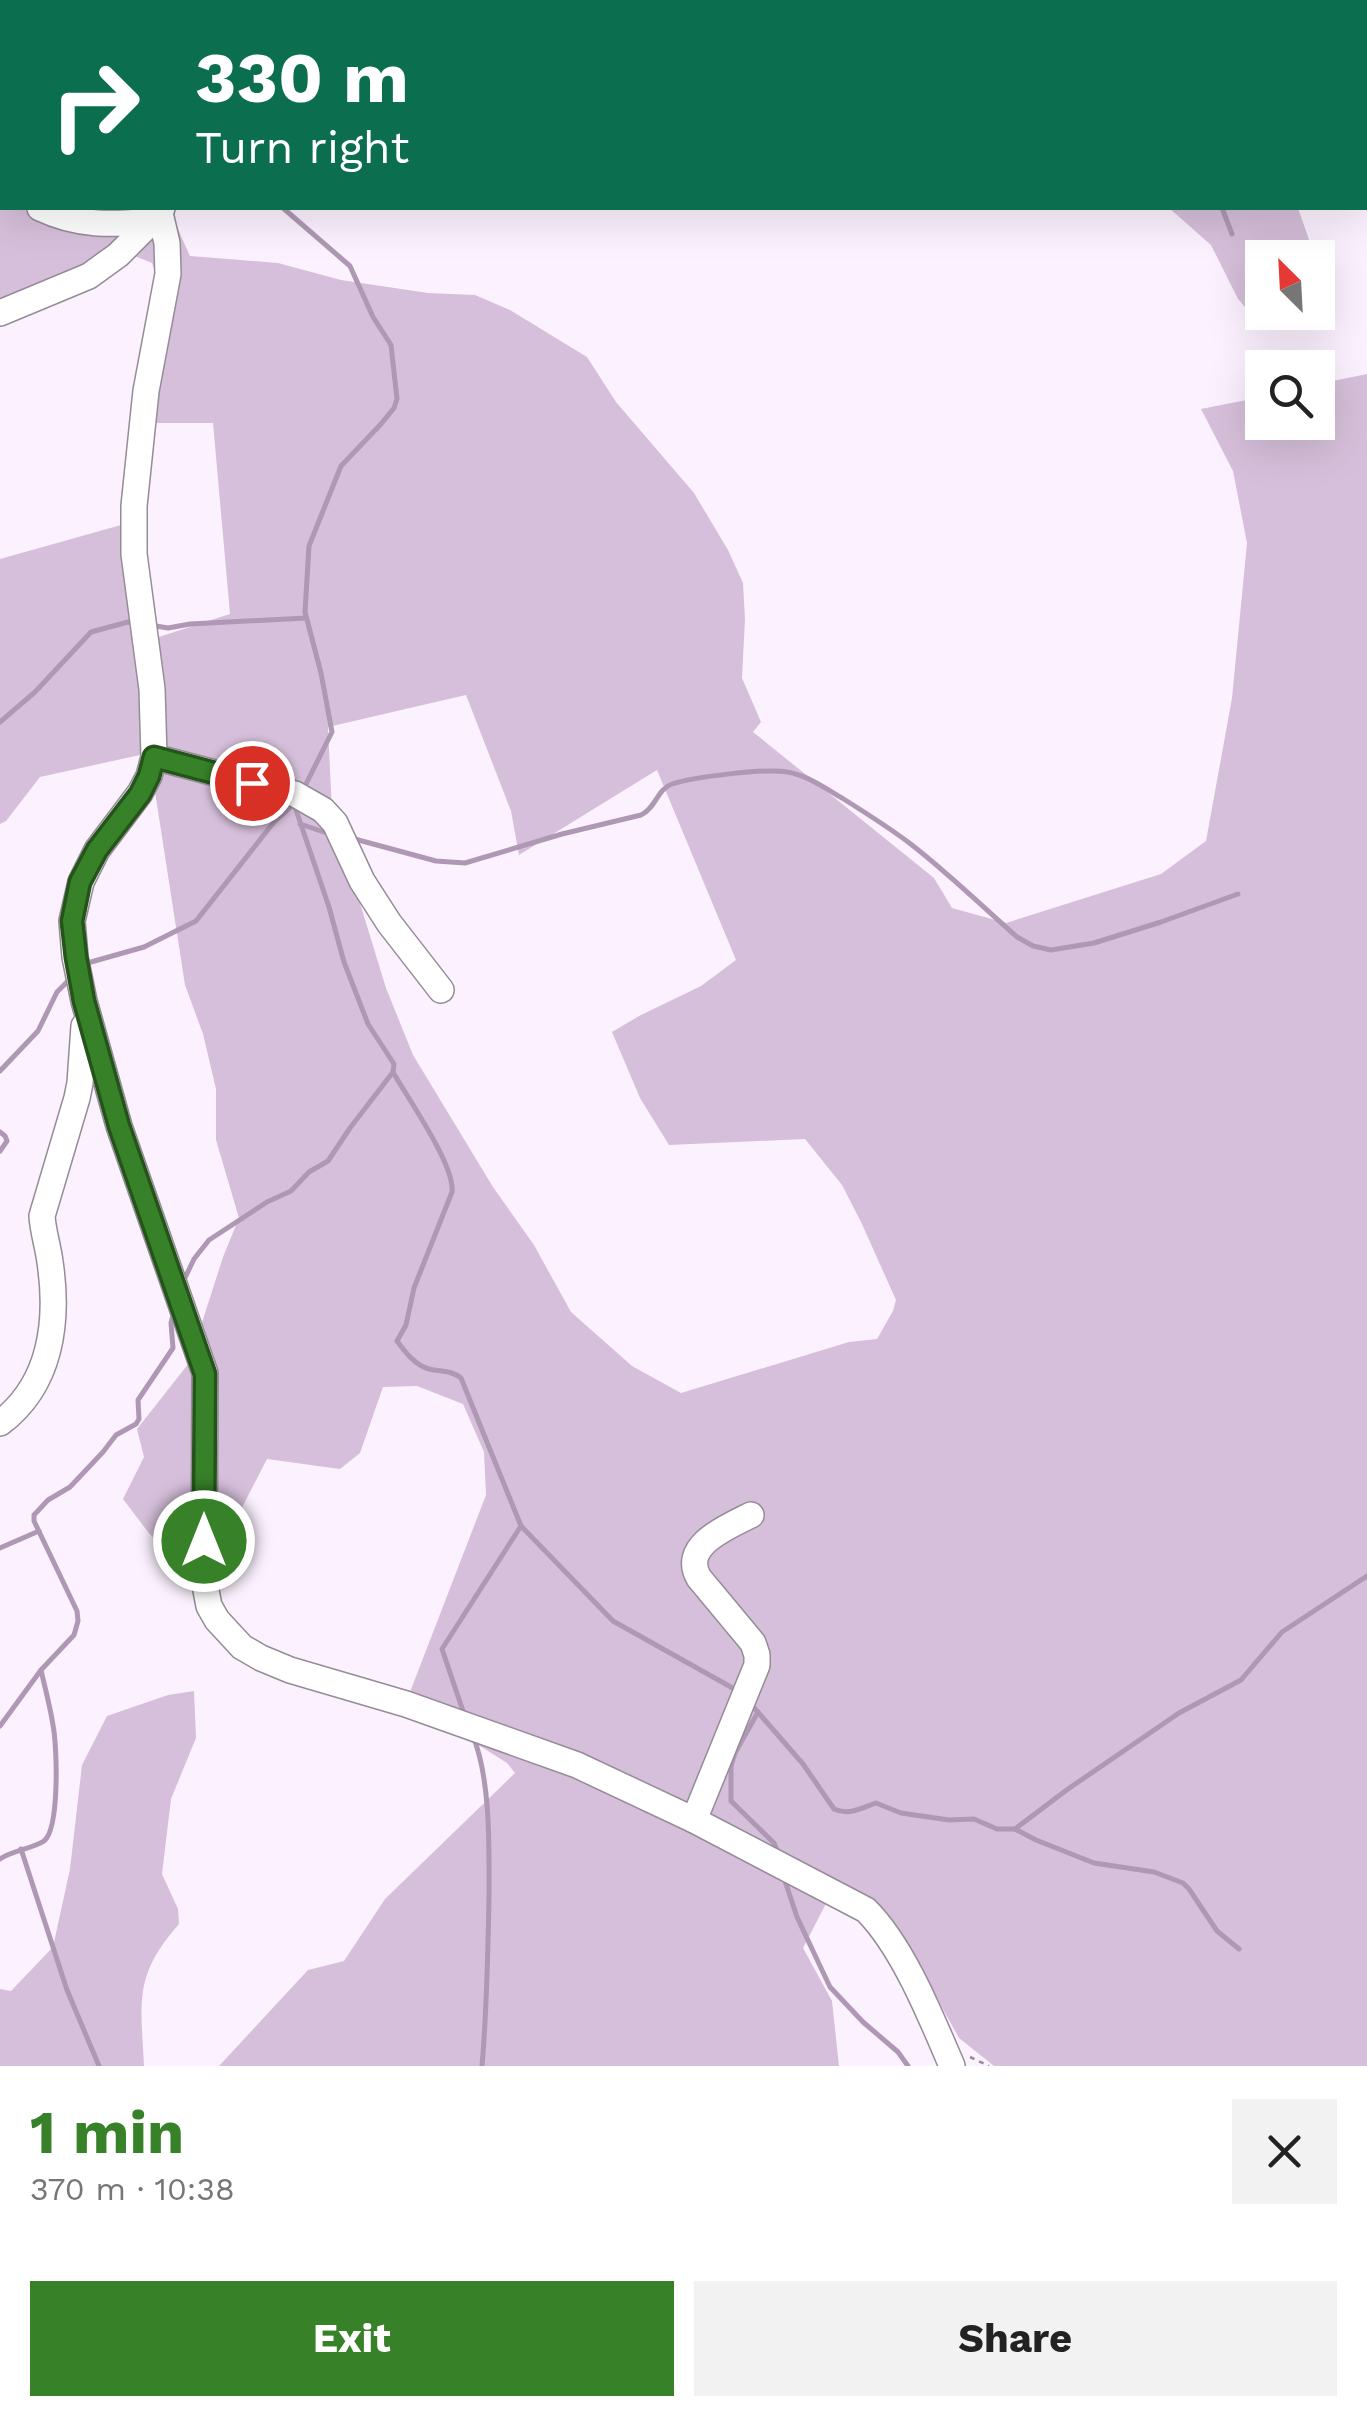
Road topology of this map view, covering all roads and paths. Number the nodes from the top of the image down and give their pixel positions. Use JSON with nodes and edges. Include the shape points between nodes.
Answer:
{"nodes":[{"id":1,"x":46,"y":210,"type":"edge"},
{"id":2,"x":158,"y":214,"type":"edge"},
{"id":3,"x":0,"y":313,"type":"edge"},
{"id":4,"x":154,"y":757,"type":"junction"},
{"id":5,"x":442,"y":990,"type":"dead end"},
{"id":6,"x":84,"y":1001,"type":"junction"},
{"id":7,"x":0,"y":1423,"type":"edge"},
{"id":8,"x":751,"y":1514,"type":"dead end"},
{"id":9,"x":694,"y":1820,"type":"junction"},
{"id":10,"x":952,"y":2066,"type":"edge"}],
"edges":[{"from":1,"to":2,"type":"street","via":[[108,226]]},
{"from":2,"to":3,"type":"street","via":[[89,276]]},
{"from":2,"to":4,"type":"street","via":[[168,274],[134,506]]},
{"from":4,"to":5,"type":"street","via":[[295,794],[323,810],[336,823],[362,882]]},
{"from":4,"to":6,"type":"street","via":[[140,794],[80,882],[72,921]]},
{"from":6,"to":7,"type":"street","via":[[80,1083],[42,1216],[52,1334],[29,1395]]},
{"from":6,"to":9,"type":"street","via":[[119,1126],[205,1374],[204,1580],[217,1620],[261,1658],[576,1765]]},
{"from":8,"to":9,"type":"street","via":[[716,1532],[694,1556],[692,1567],[757,1655]]},
{"from":9,"to":10,"type":"street","via":[[846,1897],[879,1922]]}]}
